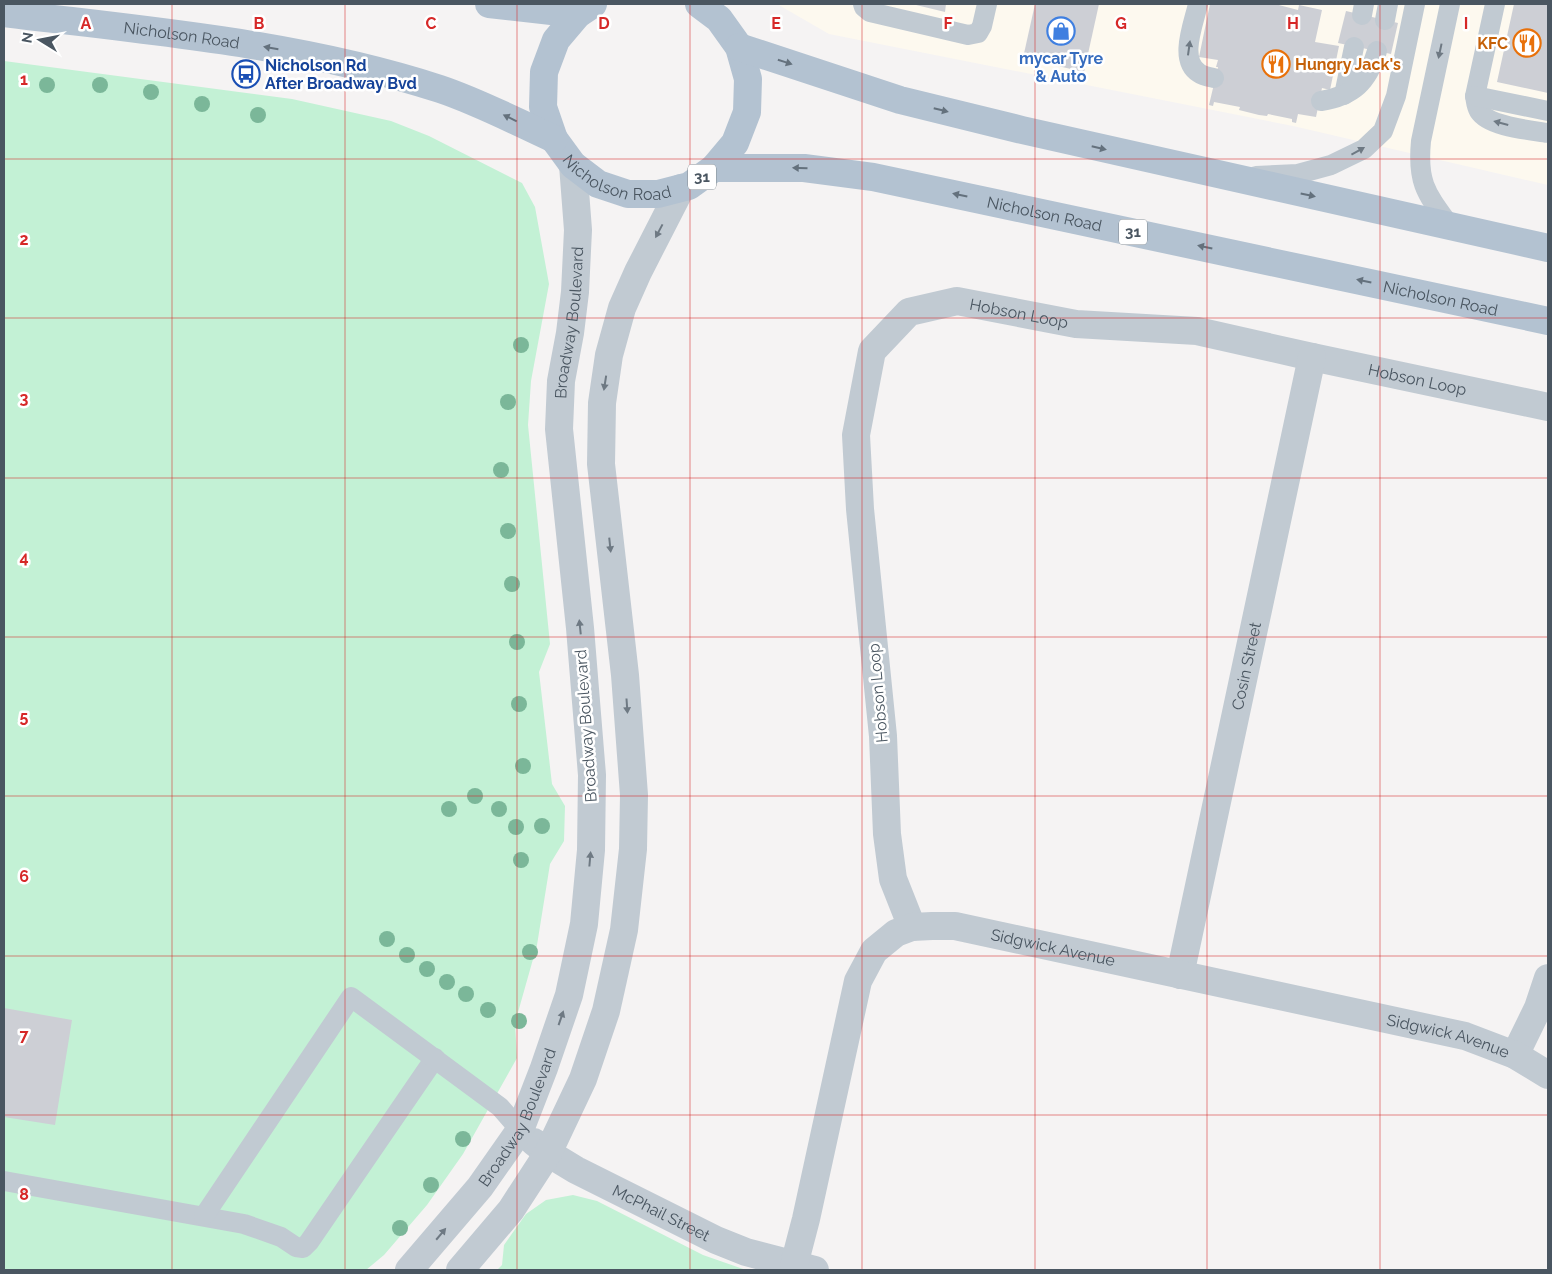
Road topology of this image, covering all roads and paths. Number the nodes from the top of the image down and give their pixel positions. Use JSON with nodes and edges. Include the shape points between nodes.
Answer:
{"nodes":[{"id":1,"x":489,"y":4,"type":"edge"},
{"id":2,"x":863,"y":4,"type":"edge"},
{"id":3,"x":985,"y":4,"type":"edge"},
{"id":4,"x":1198,"y":4,"type":"edge"},
{"id":5,"x":1415,"y":4,"type":"edge"},
{"id":6,"x":1450,"y":4,"type":"edge"},
{"id":7,"x":1495,"y":4,"type":"edge"},
{"id":8,"x":585,"y":9,"type":"edge"},
{"id":9,"x":711,"y":9,"type":"edge"},
{"id":10,"x":4,"y":14,"type":"edge"},
{"id":11,"x":739,"y":47,"type":"junction"},
{"id":12,"x":1354,"y":47,"type":"dead end"},
{"id":13,"x":1377,"y":51,"type":"dead end"},
{"id":14,"x":1214,"y":78,"type":"dead end"},
{"id":15,"x":1344,"y":96,"type":"junction"},
{"id":16,"x":1475,"y":96,"type":"junction"},
{"id":17,"x":1321,"y":101,"type":"dead end"},
{"id":18,"x":1548,"y":111,"type":"edge"},
{"id":19,"x":1548,"y":134,"type":"edge"},
{"id":20,"x":554,"y":140,"type":"junction"},
{"id":21,"x":573,"y":165,"type":"junction"},
{"id":22,"x":714,"y":168,"type":"junction"},
{"id":23,"x":1226,"y":177,"type":"junction"},
{"id":24,"x":682,"y":188,"type":"junction"},
{"id":25,"x":1450,"y":226,"type":"junction"},
{"id":26,"x":1548,"y":248,"type":"edge"},
{"id":27,"x":1548,"y":321,"type":"edge"},
{"id":28,"x":1312,"y":357,"type":"junction"},
{"id":29,"x":1548,"y":407,"type":"edge"},
{"id":30,"x":912,"y":927,"type":"junction"},
{"id":31,"x":1180,"y":975,"type":"junction"},
{"id":32,"x":1548,"y":978,"type":"edge"},
{"id":33,"x":1515,"y":1055,"type":"junction"},
{"id":34,"x":436,"y":1058,"type":"junction"},
{"id":35,"x":1548,"y":1075,"type":"edge"},
{"id":36,"x":520,"y":1130,"type":"junction"},
{"id":37,"x":548,"y":1153,"type":"junction"},
{"id":38,"x":4,"y":1181,"type":"edge"},
{"id":39,"x":204,"y":1216,"type":"junction"},
{"id":40,"x":805,"y":1268,"type":"edge"},
{"id":41,"x":409,"y":1270,"type":"edge"},
{"id":42,"x":460,"y":1270,"type":"edge"}],
"edges":[{"from":1,"to":8,"type":"main road","name":"Nicholson Road","number":"31"},
{"from":2,"to":3,"type":"lane","via":[[870,12],[968,35],[978,33],[982,26]]},
{"from":14,"to":4,"type":"lane","one_way":true,"via":[[1200,74],[1188,60]]},
{"from":23,"to":5,"type":"lane","one_way":true,"via":[[1298,174],[1331,165],[1364,149],[1383,131],[1396,96]]},
{"from":6,"to":25,"type":"lane","one_way":true,"via":[[1420,141],[1419,160],[1422,182]]},
{"from":7,"to":16,"type":"lane"},
{"from":8,"to":20,"type":"main road","name":"Nicholson Road","number":"31","via":[[556,40],[544,72],[543,107]]},
{"from":9,"to":11,"type":"main road","name":"Nicholson Road","number":"31"},
{"from":20,"to":10,"type":"main road","name":"Nicholson Road","number":"31","one_way":true,"via":[[466,99],[391,74],[219,39]]},
{"from":11,"to":22,"type":"main road","name":"Nicholson Road","number":"31","via":[[748,79],[747,112],[735,143]]},
{"from":11,"to":23,"type":"main road","one_way":true,"via":[[900,100]]},
{"from":12,"to":15,"type":"lane"},
{"from":13,"to":15,"type":"lane","via":[[1372,68],[1359,85]]},
{"from":15,"to":17,"type":"lane"},
{"from":16,"to":18,"type":"lane"},
{"from":19,"to":16,"type":"lane","one_way":true,"via":[[1486,118],[1479,112]]},
{"from":20,"to":21,"type":"main road","name":"Nicholson Road","number":"31"},
{"from":21,"to":24,"type":"main road","name":"Nicholson Road","number":"31","via":[[598,184],[628,194],[658,194]]},
{"from":36,"to":21,"type":"street","name":"Broadway Boulevard","one_way":true,"via":[[569,995],[584,924],[591,850],[592,775],[559,428],[561,381],[576,283],[578,230]]},
{"from":22,"to":24,"type":"main road","name":"Nicholson Road","number":"31"},
{"from":27,"to":22,"type":"main road","name":"Nicholson Road","number":"31","one_way":true,"via":[[873,177],[804,168]]},
{"from":23,"to":25,"type":"main road","one_way":true},
{"from":24,"to":37,"type":"street","one_way":true,"via":[[622,308],[609,355],[602,403],[601,464],[625,675],[634,795],[633,849],[624,930],[606,1011],[583,1079]]},
{"from":25,"to":26,"type":"main road"},
{"from":28,"to":29,"type":"street","name":"Hobson Loop"},
{"from":28,"to":30,"type":"street","name":"Hobson Loop","via":[[1197,331],[1076,324],[957,301],[909,312],[872,351],[856,435],[860,510],[883,736],[886,834],[893,878]]},
{"from":28,"to":31,"type":"street","name":"Cosin Street"},
{"from":30,"to":31,"type":"street","name":"Sidgwick Avenue","via":[[955,926]]},
{"from":30,"to":40,"type":"street","name":"Sidgwick Avenue","via":[[896,932],[874,951],[858,981],[806,1219]]},
{"from":31,"to":33,"type":"street","name":"Sidgwick Avenue","via":[[1465,1036]]},
{"from":32,"to":33,"type":"street","via":[[1538,1008]]},
{"from":33,"to":35,"type":"street","name":"Sidgwick Avenue"},
{"from":34,"to":36,"type":"lane","via":[[500,1107]]},
{"from":34,"to":39,"type":"lane","via":[[303,1248],[244,1224]]},
{"from":34,"to":39,"type":"lane","via":[[350,997]]},
{"from":36,"to":37,"type":"street","name":"McPhail Street"},
{"from":41,"to":36,"type":"street","name":"Broadway Boulevard","one_way":true,"via":[[480,1186]]},
{"from":37,"to":40,"type":"street","name":"McPhail Street","via":[[716,1240]]},
{"from":37,"to":42,"type":"street","via":[[511,1210]]},
{"from":38,"to":39,"type":"lane"}]}
